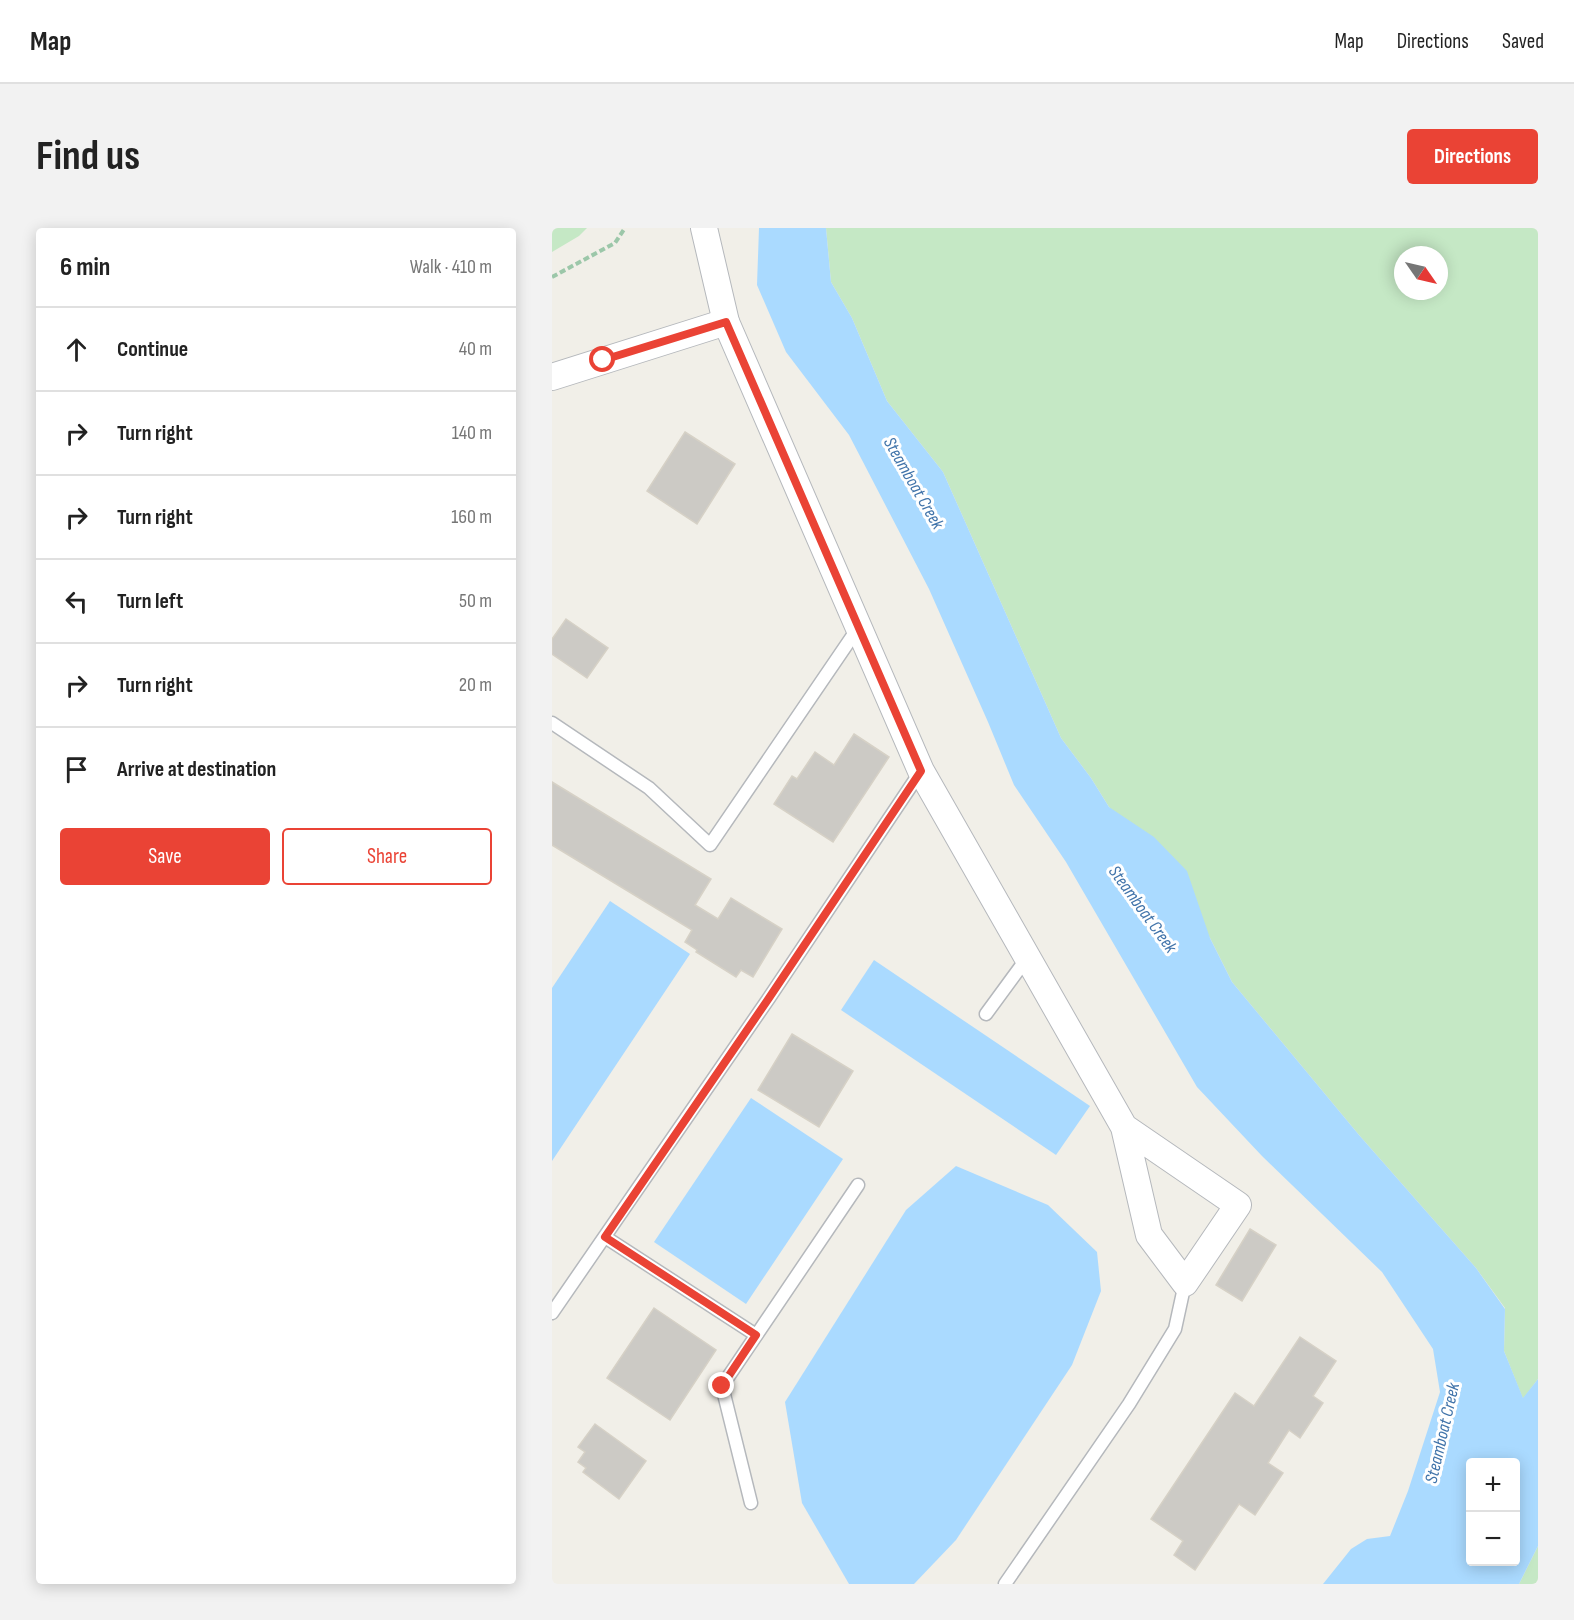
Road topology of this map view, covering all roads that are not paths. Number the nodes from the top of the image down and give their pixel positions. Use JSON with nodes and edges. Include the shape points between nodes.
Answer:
{"nodes":[{"id":1,"x":704,"y":228,"type":"edge"},
{"id":2,"x":726,"y":322,"type":"junction"},
{"id":3,"x":552,"y":377,"type":"edge"},
{"id":4,"x":859,"y":627,"type":"junction"},
{"id":5,"x":552,"y":723,"type":"edge"},
{"id":6,"x":921,"y":771,"type":"junction"},
{"id":7,"x":1028,"y":958,"type":"junction"},
{"id":8,"x":986,"y":1014,"type":"dead end"},
{"id":9,"x":1124,"y":1126,"type":"junction"},
{"id":10,"x":858,"y":1185,"type":"dead end"},
{"id":11,"x":605,"y":1237,"type":"junction"},
{"id":12,"x":1185,"y":1283,"type":"junction"},
{"id":13,"x":552,"y":1313,"type":"edge"},
{"id":14,"x":756,"y":1335,"type":"junction"},
{"id":15,"x":751,"y":1503,"type":"dead end"},
{"id":16,"x":1005,"y":1584,"type":"edge"}],
"edges":[{"from":1,"to":2,"type":"street"},
{"from":2,"to":3,"type":"street"},
{"from":2,"to":4,"type":"street"},
{"from":4,"to":5,"type":"lane","via":[[710,845],[649,788]]},
{"from":4,"to":6,"type":"street"},
{"from":6,"to":7,"type":"street"},
{"from":6,"to":11,"type":"lane"},
{"from":7,"to":8,"type":"lane"},
{"from":7,"to":9,"type":"street"},
{"from":9,"to":12,"type":"street","via":[[1149,1235]]},
{"from":9,"to":12,"type":"street","via":[[1238,1205]]},
{"from":10,"to":14,"type":"lane"},
{"from":11,"to":13,"type":"lane"},
{"from":11,"to":14,"type":"lane"},
{"from":12,"to":16,"type":"lane","via":[[1175,1329],[1129,1404]]},
{"from":14,"to":15,"type":"lane","via":[[722,1386]]}]}
